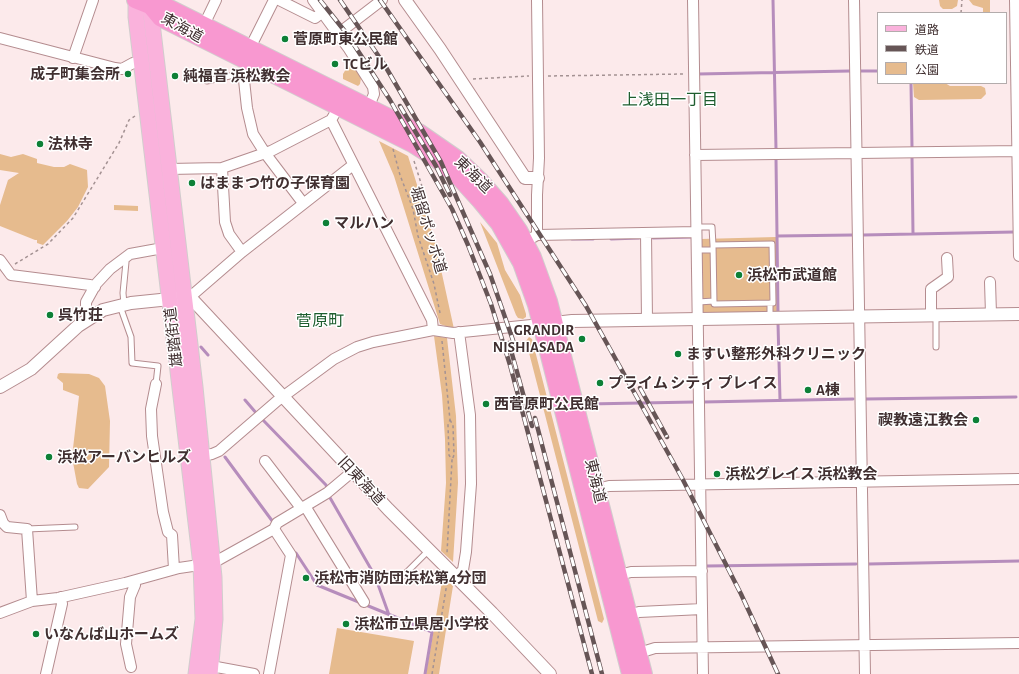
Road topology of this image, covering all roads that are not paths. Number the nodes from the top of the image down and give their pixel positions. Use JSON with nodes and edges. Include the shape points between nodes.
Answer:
{"nodes":[{"id":1,"x":93,"y":0,"type":"edge"},
{"id":2,"x":216,"y":0,"type":"edge"},
{"id":3,"x":274,"y":0,"type":"edge"},
{"id":4,"x":279,"y":0,"type":"edge"},
{"id":5,"x":313,"y":0,"type":"edge"},
{"id":6,"x":382,"y":0,"type":"edge"},
{"id":7,"x":537,"y":0,"type":"edge"},
{"id":8,"x":693,"y":0,"type":"edge"},
{"id":9,"x":854,"y":0,"type":"edge"},
{"id":10,"x":1015,"y":0,"type":"edge"},
{"id":11,"x":141,"y":1,"type":"edge"},
{"id":12,"x":407,"y":1,"type":"edge"},
{"id":13,"x":323,"y":12,"type":"junction"},
{"id":14,"x":204,"y":25,"type":"junction"},
{"id":15,"x":339,"y":33,"type":"junction"},
{"id":16,"x":0,"y":38,"type":"edge"},
{"id":17,"x":1017,"y":39,"type":"edge"},
{"id":18,"x":250,"y":48,"type":"junction"},
{"id":19,"x":73,"y":58,"type":"junction"},
{"id":20,"x":141,"y":62,"type":"junction"},
{"id":21,"x":1018,"y":70,"type":"edge"},
{"id":22,"x":249,"y":71,"type":"junction"},
{"id":23,"x":207,"y":81,"type":"dead end"},
{"id":24,"x":369,"y":106,"type":"junction"},
{"id":25,"x":335,"y":113,"type":"junction"},
{"id":26,"x":1018,"y":151,"type":"edge"},
{"id":27,"x":265,"y":153,"type":"junction"},
{"id":28,"x":856,"y":153,"type":"junction"},
{"id":29,"x":695,"y":155,"type":"junction"},
{"id":30,"x":353,"y":165,"type":"junction"},
{"id":31,"x":222,"y":168,"type":"junction"},
{"id":32,"x":169,"y":169,"type":"junction"},
{"id":33,"x":538,"y":178,"type":"junction"},
{"id":34,"x":303,"y":203,"type":"junction"},
{"id":35,"x":696,"y":230,"type":"junction"},
{"id":36,"x":646,"y":233,"type":"junction"},
{"id":37,"x":531,"y":238,"type":"junction"},
{"id":38,"x":713,"y":247,"type":"junction"},
{"id":39,"x":163,"y":248,"type":"junction"},
{"id":40,"x":697,"y":250,"type":"junction"},
{"id":41,"x":242,"y":252,"type":"junction"},
{"id":42,"x":1019,"y":256,"type":"edge"},
{"id":43,"x":947,"y":258,"type":"dead end"},
{"id":44,"x":123,"y":259,"type":"junction"},
{"id":45,"x":0,"y":260,"type":"edge"},
{"id":46,"x":990,"y":282,"type":"dead end"},
{"id":47,"x":95,"y":287,"type":"junction"},
{"id":48,"x":181,"y":298,"type":"junction"},
{"id":49,"x":714,"y":301,"type":"junction"},
{"id":50,"x":698,"y":302,"type":"junction"},
{"id":51,"x":770,"y":303,"type":"junction"},
{"id":52,"x":122,"y":304,"type":"junction"},
{"id":53,"x":991,"y":314,"type":"junction"},
{"id":54,"x":1019,"y":314,"type":"edge"},
{"id":55,"x":934,"y":315,"type":"junction"},
{"id":56,"x":859,"y":316,"type":"junction"},
{"id":57,"x":90,"y":317,"type":"junction"},
{"id":58,"x":770,"y":318,"type":"junction"},
{"id":59,"x":698,"y":319,"type":"junction"},
{"id":60,"x":647,"y":320,"type":"junction"},
{"id":61,"x":548,"y":323,"type":"junction"},
{"id":62,"x":433,"y":330,"type":"junction"},
{"id":63,"x":460,"y":332,"type":"junction"},
{"id":64,"x":936,"y":347,"type":"dead end"},
{"id":65,"x":156,"y":384,"type":"joint"},
{"id":66,"x":0,"y":387,"type":"edge"},
{"id":67,"x":283,"y":397,"type":"junction"},
{"id":68,"x":201,"y":456,"type":"junction"},
{"id":69,"x":265,"y":461,"type":"dead end"},
{"id":70,"x":352,"y":472,"type":"junction"},
{"id":71,"x":1019,"y":479,"type":"edge"},
{"id":72,"x":862,"y":482,"type":"junction"},
{"id":73,"x":700,"y":484,"type":"junction"},
{"id":74,"x":597,"y":489,"type":"junction"},
{"id":75,"x":303,"y":507,"type":"junction"},
{"id":76,"x":0,"y":515,"type":"edge"},
{"id":77,"x":74,"y":527,"type":"dead end"},
{"id":78,"x":27,"y":529,"type":"junction"},
{"id":79,"x":274,"y":529,"type":"junction"},
{"id":80,"x":428,"y":550,"type":"junction"},
{"id":81,"x":207,"y":564,"type":"junction"},
{"id":82,"x":174,"y":569,"type":"junction"},
{"id":83,"x":702,"y":571,"type":"junction"},
{"id":84,"x":403,"y":576,"type":"dead end"},
{"id":85,"x":619,"y":576,"type":"junction"},
{"id":86,"x":452,"y":577,"type":"junction"},
{"id":87,"x":133,"y":581,"type":"junction"},
{"id":88,"x":61,"y":597,"type":"junction"},
{"id":89,"x":32,"y":601,"type":"junction"},
{"id":90,"x":364,"y":602,"type":"dead end"},
{"id":91,"x":702,"y":610,"type":"junction"},
{"id":92,"x":0,"y":613,"type":"edge"},
{"id":93,"x":629,"y":615,"type":"junction"},
{"id":94,"x":1019,"y":643,"type":"edge"},
{"id":95,"x":865,"y":645,"type":"junction"},
{"id":96,"x":703,"y":648,"type":"junction"},
{"id":97,"x":639,"y":653,"type":"junction"},
{"id":98,"x":131,"y":666,"type":"dead end"},
{"id":99,"x":210,"y":670,"type":"edge"},
{"id":100,"x":46,"y":674,"type":"edge"},
{"id":101,"x":196,"y":674,"type":"edge"},
{"id":102,"x":254,"y":674,"type":"edge"},
{"id":103,"x":269,"y":674,"type":"edge"},
{"id":104,"x":549,"y":674,"type":"edge"},
{"id":105,"x":630,"y":674,"type":"edge"},
{"id":106,"x":644,"y":674,"type":"edge"},
{"id":107,"x":703,"y":674,"type":"edge"},
{"id":108,"x":865,"y":674,"type":"edge"}],
"edges":[{"from":1,"to":19,"type":"street"},
{"from":2,"to":14,"type":"street"},
{"from":3,"to":18,"type":"street"},
{"from":4,"to":13,"type":"street","via":[[315,18]]},
{"from":5,"to":13,"type":"street"},
{"from":6,"to":15,"type":"street"},
{"from":7,"to":33,"type":"street"},
{"from":8,"to":29,"type":"street"},
{"from":9,"to":28,"type":"street"},
{"from":10,"to":17,"type":"street"},
{"from":11,"to":14,"type":"highway","name":"東海道","via":[[166,6]]},
{"from":11,"to":20,"type":"main road","name":"雄踏街道","via":[[136,17]]},
{"from":11,"to":22,"type":"highway","name":"東海道","via":[[160,18]]},
{"from":11,"to":32,"type":"main road","name":"雄踏街道"},
{"from":12,"to":33,"type":"street","via":[[525,178]]},
{"from":13,"to":15,"type":"street"},
{"from":14,"to":18,"type":"highway","name":"東海道"},
{"from":15,"to":24,"type":"street","via":[[373,87],[374,94]]},
{"from":16,"to":19,"type":"street"},
{"from":17,"to":21,"type":"street"},
{"from":18,"to":24,"type":"highway","name":"東海道"},
{"from":19,"to":20,"type":"street","via":[[118,69]]},
{"from":20,"to":39,"type":"main road","name":"雄踏街道"},
{"from":21,"to":26,"type":"street"},
{"from":22,"to":23,"type":"lane"},
{"from":22,"to":25,"type":"highway","name":"東海道"},
{"from":22,"to":27,"type":"street","via":[[244,80],[247,108],[253,134]]},
{"from":24,"to":37,"type":"highway","name":"東海道","via":[[419,132],[458,159]]},
{"from":25,"to":27,"type":"street"},
{"from":25,"to":30,"type":"street"},
{"from":25,"to":61,"type":"highway","name":"東海道","via":[[412,144],[449,169],[494,218],[514,250]]},
{"from":26,"to":28,"type":"street"},
{"from":26,"to":42,"type":"street"},
{"from":27,"to":31,"type":"street"},
{"from":27,"to":34,"type":"street"},
{"from":28,"to":29,"type":"street"},
{"from":28,"to":56,"type":"street"},
{"from":29,"to":35,"type":"street"},
{"from":30,"to":34,"type":"street"},
{"from":30,"to":62,"type":"street","via":[[432,320]]},
{"from":31,"to":32,"type":"street"},
{"from":31,"to":41,"type":"street","via":[[225,222],[229,234]]},
{"from":32,"to":48,"type":"main road","name":"雄踏街道"},
{"from":33,"to":37,"type":"street"},
{"from":34,"to":41,"type":"street"},
{"from":35,"to":36,"type":"street"},
{"from":35,"to":38,"type":"lane","via":[[712,227]]},
{"from":35,"to":40,"type":"street"},
{"from":36,"to":37,"type":"street"},
{"from":36,"to":60,"type":"street"},
{"from":37,"to":61,"type":"highway","name":"東海道","via":[[545,286]]},
{"from":38,"to":40,"type":"lane"},
{"from":38,"to":49,"type":"lane"},
{"from":38,"to":51,"type":"lane","via":[[772,244],[773,303]]},
{"from":39,"to":44,"type":"street","via":[[130,254]]},
{"from":39,"to":48,"type":"main road","name":"雄踏街道"},
{"from":40,"to":50,"type":"street"},
{"from":41,"to":48,"type":"street"},
{"from":43,"to":55,"type":"street","via":[[948,277],[931,289]]},
{"from":44,"to":47,"type":"street","via":[[105,274]]},
{"from":44,"to":52,"type":"lane","via":[[126,262]]},
{"from":45,"to":47,"type":"street","via":[[11,275]]},
{"from":46,"to":53,"type":"street"},
{"from":47,"to":57,"type":"street","via":[[85,304]]},
{"from":48,"to":52,"type":"street"},
{"from":48,"to":67,"type":"street","name":"旧東海道"},
{"from":48,"to":68,"type":"main road","name":"雄踏街道"},
{"from":48,"to":81,"type":"main road","name":"雄踏街道"},
{"from":49,"to":50,"type":"lane"},
{"from":49,"to":51,"type":"lane","via":[[714,304]]},
{"from":50,"to":59,"type":"street"},
{"from":51,"to":58,"type":"lane"},
{"from":52,"to":57,"type":"street"},
{"from":52,"to":65,"type":"lane","via":[[131,337],[132,363],[158,366]]},
{"from":53,"to":54,"type":"street"},
{"from":53,"to":55,"type":"street"},
{"from":55,"to":56,"type":"street"},
{"from":55,"to":64,"type":"lane"},
{"from":56,"to":58,"type":"street"},
{"from":56,"to":72,"type":"street"},
{"from":57,"to":66,"type":"street","via":[[72,330],[34,367]]},
{"from":58,"to":59,"type":"street"},
{"from":59,"to":60,"type":"street"},
{"from":59,"to":73,"type":"street"},
{"from":60,"to":61,"type":"street"},
{"from":61,"to":63,"type":"street"},
{"from":61,"to":74,"type":"highway","name":"東海道"},
{"from":61,"to":105,"type":"highway","name":"東海道"},
{"from":62,"to":63,"type":"street"},
{"from":62,"to":67,"type":"street","via":[[373,342],[353,349],[334,359]]},
{"from":63,"to":86,"type":"street","via":[[470,415],[471,484],[463,570]]},
{"from":65,"to":82,"type":"street","via":[[152,409],[152,436],[161,501],[168,532],[172,535]]},
{"from":67,"to":68,"type":"street","via":[[219,451]]},
{"from":67,"to":70,"type":"street","name":"旧東海道"},
{"from":68,"to":81,"type":"main road","name":"雄踏街道"},
{"from":69,"to":75,"type":"street"},
{"from":70,"to":75,"type":"street","via":[[327,493]]},
{"from":70,"to":80,"type":"street","name":"旧東海道"},
{"from":71,"to":72,"type":"street"},
{"from":72,"to":73,"type":"street"},
{"from":72,"to":95,"type":"street"},
{"from":73,"to":74,"type":"street","via":[[609,486]]},
{"from":73,"to":83,"type":"street"},
{"from":74,"to":85,"type":"highway","name":"東海道"},
{"from":75,"to":79,"type":"street","via":[[277,522]]},
{"from":75,"to":90,"type":"street"},
{"from":76,"to":78,"type":"street","via":[[7,527]]},
{"from":77,"to":78,"type":"lane"},
{"from":78,"to":89,"type":"street"},
{"from":79,"to":81,"type":"street"},
{"from":79,"to":103,"type":"street","via":[[291,555]]},
{"from":80,"to":84,"type":"lane"},
{"from":80,"to":86,"type":"street","name":"旧東海道"},
{"from":81,"to":82,"type":"street"},
{"from":81,"to":99,"type":"main road","name":"雄踏街道","via":[[215,619]]},
{"from":81,"to":101,"type":"main road","name":"雄踏街道"},
{"from":82,"to":87,"type":"street"},
{"from":83,"to":85,"type":"street","via":[[631,572]]},
{"from":83,"to":91,"type":"street"},
{"from":85,"to":93,"type":"highway","name":"東海道"},
{"from":86,"to":104,"type":"street","name":"旧東海道"},
{"from":87,"to":88,"type":"street"},
{"from":87,"to":98,"type":"street","via":[[126,644]]},
{"from":88,"to":89,"type":"street"},
{"from":88,"to":100,"type":"street","via":[[62,604]]},
{"from":89,"to":92,"type":"street"},
{"from":91,"to":93,"type":"street","via":[[639,612]]},
{"from":91,"to":96,"type":"street"},
{"from":93,"to":97,"type":"highway","name":"東海道"},
{"from":94,"to":95,"type":"street"},
{"from":95,"to":96,"type":"street"},
{"from":95,"to":108,"type":"street"},
{"from":96,"to":97,"type":"street","via":[[655,648]]},
{"from":96,"to":107,"type":"street"},
{"from":97,"to":106,"type":"highway","name":"東海道"},
{"from":99,"to":102,"type":"street"}]}
